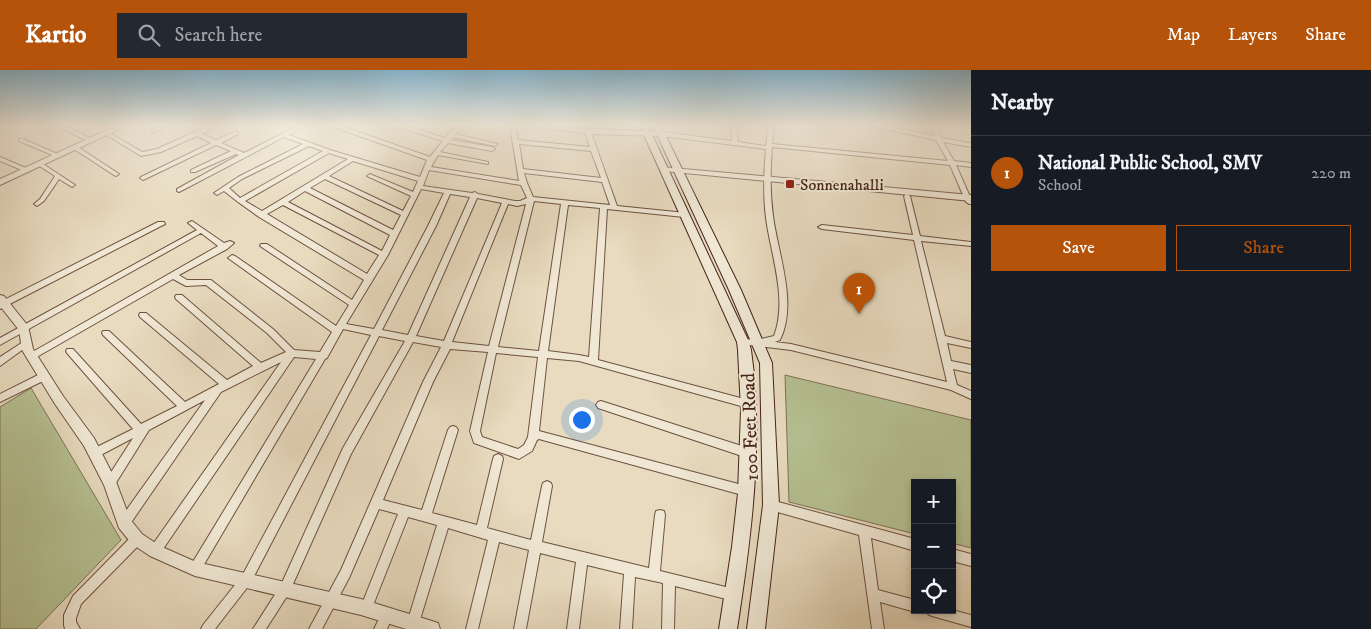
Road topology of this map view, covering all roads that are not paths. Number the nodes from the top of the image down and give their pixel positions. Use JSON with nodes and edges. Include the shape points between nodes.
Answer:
{"nodes":[{"id":1,"x":50,"y":152,"type":"edge"},
{"id":2,"x":67,"y":152,"type":"edge"},
{"id":3,"x":82,"y":152,"type":"edge"},
{"id":4,"x":138,"y":152,"type":"edge"},
{"id":5,"x":152,"y":152,"type":"edge"},
{"id":6,"x":196,"y":152,"type":"edge"},
{"id":7,"x":234,"y":152,"type":"joint"},
{"id":8,"x":250,"y":152,"type":"edge"},
{"id":9,"x":292,"y":152,"type":"edge"},
{"id":10,"x":328,"y":152,"type":"joint"},
{"id":11,"x":421,"y":152,"type":"edge"},
{"id":12,"x":437,"y":152,"type":"edge"},
{"id":13,"x":518,"y":152,"type":"edge"},
{"id":14,"x":595,"y":152,"type":"edge"},
{"id":15,"x":664,"y":152,"type":"edge"},
{"id":16,"x":769,"y":152,"type":"edge"},
{"id":17,"x":831,"y":152,"type":"edge"},
{"id":18,"x":946,"y":152,"type":"edge"},
{"id":19,"x":244,"y":155,"type":"junction"},
{"id":20,"x":59,"y":156,"type":"junction"},
{"id":21,"x":434,"y":156,"type":"junction"},
{"id":22,"x":0,"y":159,"type":"edge"},
{"id":23,"x":352,"y":159,"type":"junction"},
{"id":24,"x":952,"y":162,"type":"junction"},
{"id":25,"x":486,"y":163,"type":"dead end"},
{"id":26,"x":40,"y":164,"type":"junction"},
{"id":27,"x":971,"y":165,"type":"edge"},
{"id":28,"x":428,"y":168,"type":"junction"},
{"id":29,"x":26,"y":170,"type":"junction"},
{"id":30,"x":193,"y":171,"type":"dead end"},
{"id":31,"x":521,"y":171,"type":"junction"},
{"id":32,"x":673,"y":171,"type":"junction"},
{"id":33,"x":116,"y":174,"type":"dead end"},
{"id":34,"x":58,"y":176,"type":"junction"},
{"id":35,"x":324,"y":176,"type":"junction"},
{"id":36,"x":370,"y":176,"type":"dead end"},
{"id":37,"x":143,"y":178,"type":"dead end"},
{"id":38,"x":605,"y":180,"type":"junction"},
{"id":39,"x":768,"y":180,"type":"junction"},
{"id":40,"x":0,"y":182,"type":"edge"},
{"id":41,"x":522,"y":183,"type":"junction"},
{"id":42,"x":72,"y":185,"type":"dead end"},
{"id":43,"x":226,"y":188,"type":"junction"},
{"id":44,"x":305,"y":188,"type":"junction"},
{"id":45,"x":419,"y":188,"type":"junction"},
{"id":46,"x":179,"y":190,"type":"dead end"},
{"id":47,"x":448,"y":191,"type":"junction"},
{"id":48,"x":218,"y":193,"type":"dead end"},
{"id":49,"x":475,"y":194,"type":"junction"},
{"id":50,"x":907,"y":196,"type":"junction"},
{"id":51,"x":531,"y":199,"type":"junction"},
{"id":52,"x":506,"y":200,"type":"junction"},
{"id":53,"x":969,"y":200,"type":"edge"},
{"id":54,"x":240,"y":202,"type":"junction"},
{"id":55,"x":283,"y":202,"type":"junction"},
{"id":56,"x":565,"y":203,"type":"junction"},
{"id":57,"x":37,"y":204,"type":"dead end"},
{"id":58,"x":604,"y":206,"type":"junction"},
{"id":59,"x":614,"y":208,"type":"junction"},
{"id":60,"x":405,"y":214,"type":"junction"},
{"id":61,"x":261,"y":215,"type":"junction"},
{"id":62,"x":684,"y":215,"type":"junction"},
{"id":63,"x":192,"y":223,"type":"dead end"},
{"id":64,"x":161,"y":224,"type":"dead end"},
{"id":65,"x":822,"y":227,"type":"dead end"},
{"id":66,"x":202,"y":230,"type":"junction"},
{"id":67,"x":395,"y":234,"type":"junction"},
{"id":68,"x":918,"y":238,"type":"junction"},
{"id":69,"x":971,"y":244,"type":"edge"},
{"id":70,"x":264,"y":246,"type":"dead end"},
{"id":71,"x":384,"y":255,"type":"junction"},
{"id":72,"x":232,"y":258,"type":"dead end"},
{"id":73,"x":174,"y":276,"type":"junction"},
{"id":74,"x":369,"y":279,"type":"junction"},
{"id":75,"x":179,"y":297,"type":"dead end"},
{"id":76,"x":2,"y":303,"type":"edge"},
{"id":77,"x":354,"y":305,"type":"junction"},
{"id":78,"x":143,"y":316,"type":"dead end"},
{"id":79,"x":339,"y":329,"type":"junction"},
{"id":80,"x":376,"y":332,"type":"junction"},
{"id":81,"x":106,"y":333,"type":"dead end"},
{"id":82,"x":411,"y":338,"type":"junction"},
{"id":83,"x":943,"y":340,"type":"junction"},
{"id":84,"x":0,"y":342,"type":"edge"},
{"id":85,"x":743,"y":342,"type":"junction"},
{"id":86,"x":27,"y":343,"type":"junction"},
{"id":87,"x":758,"y":344,"type":"junction"},
{"id":88,"x":448,"y":345,"type":"junction"},
{"id":89,"x":971,"y":345,"type":"edge"},
{"id":90,"x":493,"y":349,"type":"junction"},
{"id":91,"x":70,"y":351,"type":"dead end"},
{"id":92,"x":292,"y":353,"type":"junction"},
{"id":93,"x":542,"y":354,"type":"junction"},
{"id":94,"x":324,"y":356,"type":"junction"},
{"id":95,"x":593,"y":361,"type":"junction"},
{"id":96,"x":0,"y":362,"type":"edge"},
{"id":97,"x":948,"y":364,"type":"junction"},
{"id":98,"x":260,"y":367,"type":"junction"},
{"id":99,"x":971,"y":369,"type":"edge"},
{"id":100,"x":44,"y":376,"type":"junction"},
{"id":101,"x":222,"y":386,"type":"junction"},
{"id":102,"x":953,"y":387,"type":"junction"},
{"id":103,"x":971,"y":395,"type":"edge"},
{"id":104,"x":0,"y":398,"type":"edge"},
{"id":105,"x":748,"y":404,"type":"junction"},
{"id":106,"x":601,"y":405,"type":"dead end"},
{"id":107,"x":183,"y":406,"type":"junction"},
{"id":108,"x":143,"y":428,"type":"junction"},
{"id":109,"x":452,"y":430,"type":"dead end"},
{"id":110,"x":533,"y":436,"type":"junction"},
{"id":111,"x":94,"y":453,"type":"junction"},
{"id":112,"x":748,"y":453,"type":"junction"},
{"id":113,"x":498,"y":459,"type":"dead end"},
{"id":114,"x":110,"y":482,"type":"junction"},
{"id":115,"x":548,"y":486,"type":"dead end"},
{"id":116,"x":746,"y":491,"type":"junction"},
{"id":117,"x":376,"y":503,"type":"junction"},
{"id":118,"x":771,"y":505,"type":"junction"},
{"id":119,"x":405,"y":511,"type":"junction"},
{"id":120,"x":660,"y":515,"type":"dead end"},
{"id":121,"x":426,"y":517,"type":"junction"},
{"id":122,"x":444,"y":522,"type":"junction"},
{"id":123,"x":124,"y":523,"type":"junction"},
{"id":124,"x":864,"y":530,"type":"junction"},
{"id":125,"x":481,"y":532,"type":"junction"},
{"id":126,"x":495,"y":536,"type":"junction"},
{"id":127,"x":137,"y":538,"type":"junction"},
{"id":128,"x":911,"y":544,"type":"edge"},
{"id":129,"x":535,"y":546,"type":"junction"},
{"id":130,"x":155,"y":551,"type":"junction"},
{"id":131,"x":956,"y":556,"type":"edge"},
{"id":132,"x":582,"y":558,"type":"junction"},
{"id":133,"x":971,"y":560,"type":"edge"},
{"id":134,"x":195,"y":568,"type":"junction"},
{"id":135,"x":630,"y":570,"type":"junction"},
{"id":136,"x":654,"y":576,"type":"junction"},
{"id":137,"x":246,"y":580,"type":"junction"},
{"id":138,"x":669,"y":580,"type":"junction"},
{"id":139,"x":285,"y":589,"type":"junction"},
{"id":140,"x":873,"y":594,"type":"junction"},
{"id":141,"x":734,"y":595,"type":"junction"},
{"id":142,"x":331,"y":600,"type":"junction"},
{"id":143,"x":911,"y":605,"type":"edge"},
{"id":144,"x":366,"y":609,"type":"junction"},
{"id":145,"x":946,"y":614,"type":"edge"},
{"id":146,"x":387,"y":615,"type":"junction"},
{"id":147,"x":971,"y":621,"type":"edge"},
{"id":148,"x":414,"y":623,"type":"junction"},
{"id":149,"x":74,"y":629,"type":"edge"},
{"id":150,"x":206,"y":629,"type":"edge"},
{"id":151,"x":259,"y":629,"type":"edge"},
{"id":152,"x":316,"y":629,"type":"edge"},
{"id":153,"x":380,"y":629,"type":"edge"},
{"id":154,"x":432,"y":629,"type":"edge"},
{"id":155,"x":472,"y":629,"type":"edge"},
{"id":156,"x":520,"y":629,"type":"edge"},
{"id":157,"x":573,"y":629,"type":"edge"},
{"id":158,"x":626,"y":629,"type":"edge"},
{"id":159,"x":668,"y":629,"type":"edge"},
{"id":160,"x":728,"y":629,"type":"edge"},
{"id":161,"x":756,"y":629,"type":"edge"},
{"id":162,"x":878,"y":629,"type":"edge"}],
"edges":[{"from":1,"to":20,"type":"street"},
{"from":2,"to":20,"type":"street"},
{"from":3,"to":33,"type":"street"},
{"from":4,"to":5,"type":"street"},
{"from":6,"to":37,"type":"street"},
{"from":7,"to":19,"type":"street"},
{"from":7,"to":30,"type":"street"},
{"from":8,"to":19,"type":"street"},
{"from":9,"to":43,"type":"street"},
{"from":10,"to":23,"type":"street"},
{"from":10,"to":54,"type":"street"},
{"from":11,"to":21,"type":"street"},
{"from":12,"to":21,"type":"street"},
{"from":13,"to":31,"type":"street"},
{"from":14,"to":38,"type":"street"},
{"from":15,"to":32,"type":"main road","name":"100 Feet Road"},
{"from":16,"to":39,"type":"street"},
{"from":17,"to":24,"type":"street"},
{"from":18,"to":24,"type":"street"},
{"from":19,"to":46,"type":"street"},
{"from":20,"to":26,"type":"street"},
{"from":21,"to":25,"type":"street"},
{"from":21,"to":28,"type":"street"},
{"from":22,"to":29,"type":"street"},
{"from":23,"to":35,"type":"street"},
{"from":23,"to":45,"type":"street"},
{"from":24,"to":27,"type":"street"},
{"from":24,"to":53,"type":"street"},
{"from":26,"to":29,"type":"street"},
{"from":26,"to":34,"type":"street"},
{"from":28,"to":41,"type":"street"},
{"from":28,"to":45,"type":"street"},
{"from":29,"to":40,"type":"street"},
{"from":31,"to":38,"type":"street"},
{"from":31,"to":41,"type":"street"},
{"from":32,"to":39,"type":"street"},
{"from":32,"to":62,"type":"main road","name":"100 Feet Road"},
{"from":32,"to":87,"type":"main road","name":"100 Feet Road"},
{"from":34,"to":42,"type":"street"},
{"from":34,"to":57,"type":"street"},
{"from":35,"to":44,"type":"street"},
{"from":35,"to":60,"type":"street"},
{"from":36,"to":45,"type":"street"},
{"from":38,"to":59,"type":"street"},
{"from":39,"to":50,"type":"street"},
{"from":39,"to":53,"type":"street"},
{"from":39,"to":87,"type":"street","via":[[769,220],[783,287],[782,322],[777,338]]},
{"from":41,"to":51,"type":"street"},
{"from":43,"to":48,"type":"street"},
{"from":43,"to":54,"type":"street"},
{"from":44,"to":55,"type":"street"},
{"from":44,"to":67,"type":"street"},
{"from":45,"to":47,"type":"street"},
{"from":45,"to":60,"type":"street"},
{"from":47,"to":49,"type":"street"},
{"from":47,"to":80,"type":"street"},
{"from":49,"to":52,"type":"street"},
{"from":49,"to":82,"type":"street"},
{"from":50,"to":53,"type":"street"},
{"from":50,"to":68,"type":"street"},
{"from":51,"to":52,"type":"street","via":[[522,204]]},
{"from":51,"to":56,"type":"street"},
{"from":51,"to":90,"type":"street"},
{"from":52,"to":88,"type":"street"},
{"from":54,"to":61,"type":"street"},
{"from":55,"to":61,"type":"street"},
{"from":55,"to":71,"type":"street"},
{"from":56,"to":58,"type":"street"},
{"from":56,"to":93,"type":"street"},
{"from":58,"to":59,"type":"street"},
{"from":58,"to":95,"type":"street"},
{"from":59,"to":62,"type":"street"},
{"from":60,"to":67,"type":"street"},
{"from":61,"to":74,"type":"street"},
{"from":62,"to":85,"type":"main road","name":"100 Feet Road"},
{"from":63,"to":66,"type":"street"},
{"from":64,"to":76,"type":"street"},
{"from":65,"to":68,"type":"street"},
{"from":66,"to":73,"type":"street","via":[[227,245]]},
{"from":66,"to":86,"type":"street"},
{"from":67,"to":71,"type":"street"},
{"from":68,"to":69,"type":"street"},
{"from":68,"to":83,"type":"street"},
{"from":70,"to":77,"type":"street"},
{"from":71,"to":74,"type":"street"},
{"from":72,"to":79,"type":"street"},
{"from":73,"to":86,"type":"street"},
{"from":73,"to":92,"type":"street","via":[[186,283],[208,282],[270,331]]},
{"from":74,"to":77,"type":"street"},
{"from":75,"to":98,"type":"street"},
{"from":76,"to":86,"type":"street"},
{"from":77,"to":79,"type":"street"},
{"from":78,"to":101,"type":"street"},
{"from":79,"to":80,"type":"street"},
{"from":79,"to":94,"type":"street"},
{"from":80,"to":82,"type":"street"},
{"from":80,"to":137,"type":"street"},
{"from":81,"to":107,"type":"street"},
{"from":82,"to":88,"type":"street"},
{"from":82,"to":139,"type":"street","via":[[348,450]]},
{"from":83,"to":89,"type":"street"},
{"from":83,"to":97,"type":"street"},
{"from":84,"to":86,"type":"street"},
{"from":85,"to":87,"type":"street"},
{"from":85,"to":105,"type":"main road","name":"100 Feet Road","via":[[747,359]]},
{"from":86,"to":96,"type":"street"},
{"from":86,"to":100,"type":"street"},
{"from":87,"to":102,"type":"street","via":[[790,348]]},
{"from":87,"to":118,"type":"main road","name":"100 Feet Road","via":[[766,363]]},
{"from":88,"to":90,"type":"street"},
{"from":88,"to":117,"type":"street","via":[[428,382]]},
{"from":90,"to":93,"type":"street"},
{"from":90,"to":110,"type":"street","via":[[476,437],[519,454],[528,448]]},
{"from":91,"to":108,"type":"street"},
{"from":92,"to":94,"type":"street"},
{"from":92,"to":98,"type":"street"},
{"from":92,"to":130,"type":"street"},
{"from":93,"to":95,"type":"street"},
{"from":93,"to":110,"type":"street"},
{"from":94,"to":134,"type":"street"},
{"from":95,"to":105,"type":"street"},
{"from":97,"to":99,"type":"street"},
{"from":97,"to":102,"type":"street"},
{"from":98,"to":101,"type":"street"},
{"from":100,"to":104,"type":"street"},
{"from":100,"to":111,"type":"street"},
{"from":101,"to":107,"type":"street"},
{"from":101,"to":123,"type":"street"},
{"from":102,"to":103,"type":"street"},
{"from":105,"to":112,"type":"main road","name":"100 Feet Road"},
{"from":106,"to":112,"type":"street"},
{"from":107,"to":108,"type":"street"},
{"from":108,"to":111,"type":"street"},
{"from":108,"to":114,"type":"street"},
{"from":109,"to":121,"type":"street"},
{"from":110,"to":116,"type":"street"},
{"from":111,"to":114,"type":"street"},
{"from":112,"to":116,"type":"main road","name":"100 Feet Road"},
{"from":113,"to":125,"type":"street"},
{"from":114,"to":123,"type":"street"},
{"from":115,"to":129,"type":"street"},
{"from":116,"to":141,"type":"main road","name":"100 Feet Road"},
{"from":117,"to":119,"type":"street"},
{"from":117,"to":142,"type":"street"},
{"from":118,"to":124,"type":"street"},
{"from":118,"to":161,"type":"main road","name":"100 Feet Road"},
{"from":119,"to":121,"type":"street"},
{"from":119,"to":144,"type":"street"},
{"from":120,"to":136,"type":"street"},
{"from":121,"to":122,"type":"street"},
{"from":122,"to":125,"type":"street"},
{"from":122,"to":148,"type":"street"},
{"from":123,"to":127,"type":"street"},
{"from":124,"to":128,"type":"street"},
{"from":124,"to":140,"type":"street"},
{"from":125,"to":126,"type":"street"},
{"from":126,"to":129,"type":"street"},
{"from":126,"to":155,"type":"street"},
{"from":127,"to":130,"type":"street"},
{"from":127,"to":149,"type":"street","via":[[77,600],[69,621]]},
{"from":129,"to":132,"type":"street"},
{"from":129,"to":156,"type":"street"},
{"from":130,"to":134,"type":"street"},
{"from":131,"to":133,"type":"street"},
{"from":132,"to":135,"type":"street"},
{"from":132,"to":157,"type":"street"},
{"from":134,"to":137,"type":"street"},
{"from":135,"to":136,"type":"street"},
{"from":135,"to":158,"type":"street"},
{"from":136,"to":138,"type":"street"},
{"from":137,"to":139,"type":"street"},
{"from":137,"to":150,"type":"street"},
{"from":138,"to":141,"type":"street"},
{"from":138,"to":159,"type":"street"},
{"from":139,"to":142,"type":"street"},
{"from":139,"to":151,"type":"street"},
{"from":140,"to":143,"type":"street"},
{"from":140,"to":162,"type":"street"},
{"from":141,"to":160,"type":"main road","name":"100 Feet Road"},
{"from":142,"to":144,"type":"street"},
{"from":142,"to":152,"type":"street"},
{"from":144,"to":146,"type":"street"},
{"from":145,"to":147,"type":"street"},
{"from":146,"to":148,"type":"street"},
{"from":146,"to":153,"type":"street"},
{"from":148,"to":154,"type":"street"}]}
